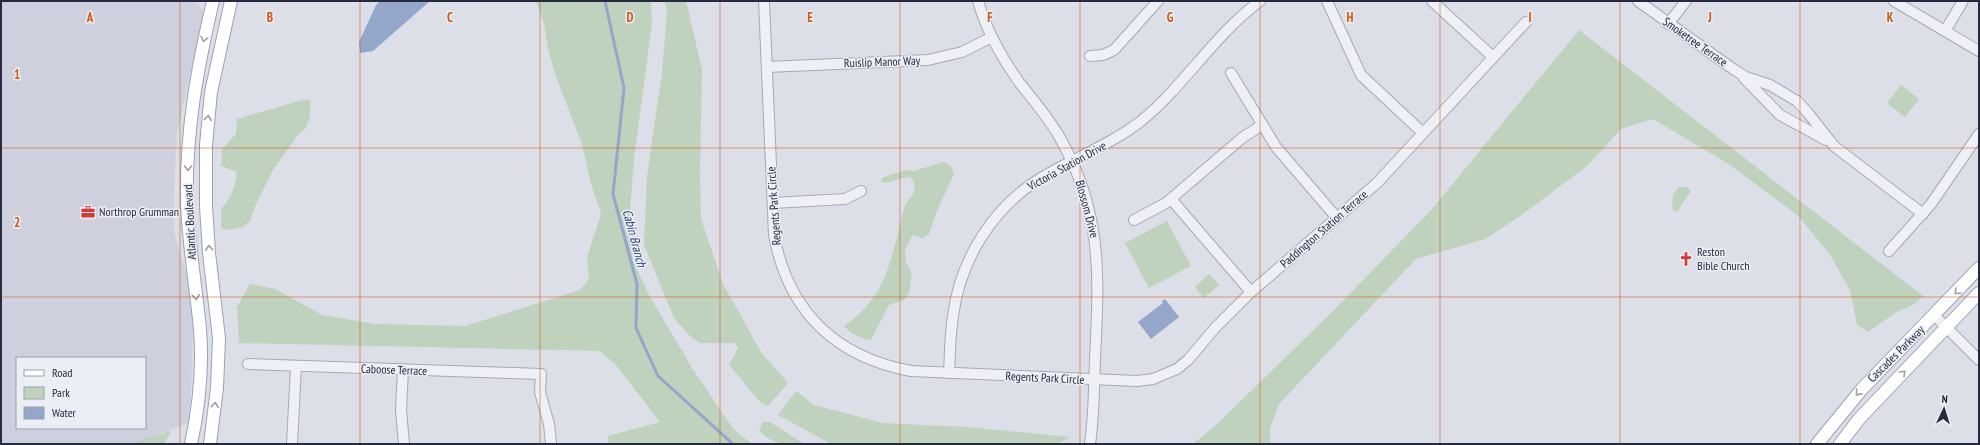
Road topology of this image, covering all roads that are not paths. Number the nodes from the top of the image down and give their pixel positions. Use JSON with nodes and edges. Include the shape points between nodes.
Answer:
{"nodes":[{"id":1,"x":213,"y":1,"type":"edge"},
{"id":2,"x":229,"y":1,"type":"edge"},
{"id":3,"x":764,"y":1,"type":"edge"},
{"id":4,"x":978,"y":1,"type":"edge"},
{"id":5,"x":1158,"y":1,"type":"edge"},
{"id":6,"x":1260,"y":1,"type":"edge"},
{"id":7,"x":1327,"y":1,"type":"edge"},
{"id":8,"x":1432,"y":1,"type":"edge"},
{"id":9,"x":1638,"y":1,"type":"edge"},
{"id":10,"x":1686,"y":1,"type":"edge"},
{"id":11,"x":1894,"y":1,"type":"edge"},
{"id":12,"x":1963,"y":1,"type":"edge"},
{"id":13,"x":1526,"y":22,"type":"dead end"},
{"id":14,"x":1668,"y":24,"type":"junction"},
{"id":15,"x":1945,"y":31,"type":"junction"},
{"id":16,"x":992,"y":37,"type":"junction"},
{"id":17,"x":1979,"y":51,"type":"edge"},
{"id":18,"x":1090,"y":56,"type":"dead end"},
{"id":19,"x":1493,"y":57,"type":"junction"},
{"id":20,"x":767,"y":67,"type":"junction"},
{"id":21,"x":1733,"y":69,"type":"junction"},
{"id":22,"x":1231,"y":73,"type":"dead end"},
{"id":23,"x":1262,"y":125,"type":"junction"},
{"id":24,"x":1423,"y":133,"type":"junction"},
{"id":25,"x":1979,"y":134,"type":"edge"},
{"id":26,"x":1834,"y":146,"type":"junction"},
{"id":27,"x":1072,"y":162,"type":"junction"},
{"id":28,"x":861,"y":190,"type":"dead end"},
{"id":29,"x":1171,"y":199,"type":"junction"},
{"id":30,"x":773,"y":203,"type":"junction"},
{"id":31,"x":1923,"y":214,"type":"junction"},
{"id":32,"x":1337,"y":218,"type":"junction"},
{"id":33,"x":1134,"y":220,"type":"dead end"},
{"id":34,"x":1890,"y":251,"type":"dead end"},
{"id":35,"x":1979,"y":268,"type":"edge"},
{"id":36,"x":1251,"y":292,"type":"junction"},
{"id":37,"x":1979,"y":293,"type":"edge"},
{"id":38,"x":1934,"y":316,"type":"junction"},
{"id":39,"x":1947,"y":329,"type":"junction"},
{"id":40,"x":1979,"y":360,"type":"edge"},
{"id":41,"x":248,"y":364,"type":"dead end"},
{"id":42,"x":296,"y":366,"type":"junction"},
{"id":43,"x":403,"y":370,"type":"junction"},
{"id":44,"x":949,"y":373,"type":"junction"},
{"id":45,"x":1094,"y":380,"type":"junction"},
{"id":46,"x":191,"y":444,"type":"edge"},
{"id":47,"x":210,"y":444,"type":"edge"},
{"id":48,"x":292,"y":444,"type":"edge"},
{"id":49,"x":404,"y":444,"type":"edge"},
{"id":50,"x":551,"y":444,"type":"edge"},
{"id":51,"x":1090,"y":444,"type":"edge"},
{"id":52,"x":1817,"y":444,"type":"edge"},
{"id":53,"x":1840,"y":444,"type":"edge"}],
"edges":[{"from":1,"to":46,"type":"main road","name":"Atlantic Boulevard","one_way":true,"via":[[194,88],[188,142],[187,206],[201,357],[199,392]]},
{"from":47,"to":2,"type":"main road","name":"Atlantic Boulevard","one_way":true,"via":[[217,388],[219,338],[209,253],[206,145],[211,92]]},
{"from":3,"to":20,"type":"street","name":"Regents Park Circle"},
{"from":4,"to":16,"type":"street","name":"Blossom Drive"},
{"from":5,"to":18,"type":"street","via":[[1114,50],[1103,55]]},
{"from":6,"to":27,"type":"street","name":"Victoria Station Drive","via":[[1229,27],[1160,104],[1120,136]]},
{"from":7,"to":24,"type":"street","via":[[1361,75]]},
{"from":8,"to":19,"type":"street"},
{"from":9,"to":14,"type":"street","name":"Smoketree Terrace"},
{"from":10,"to":14,"type":"street"},
{"from":11,"to":15,"type":"street"},
{"from":12,"to":15,"type":"street"},
{"from":13,"to":19,"type":"street","name":"Paddington Station Terrace"},
{"from":14,"to":21,"type":"street","name":"Smoketree Terrace"},
{"from":15,"to":17,"type":"street"},
{"from":16,"to":20,"type":"street","name":"Ruislip Manor Way","via":[[962,52],[928,60]]},
{"from":16,"to":27,"type":"street","name":"Blossom Drive","via":[[1009,66],[1060,137]]},
{"from":19,"to":24,"type":"street","name":"Paddington Station Terrace"},
{"from":20,"to":30,"type":"street","name":"Regents Park Circle"},
{"from":21,"to":26,"type":"street","name":"Smoketree Terrace","via":[[1780,115]]},
{"from":21,"to":26,"type":"street","name":"Smoketree Terrace","via":[[1746,77],[1770,85],[1797,102]]},
{"from":22,"to":23,"type":"street"},
{"from":23,"to":29,"type":"street","via":[[1242,138]]},
{"from":23,"to":32,"type":"street","via":[[1276,147]]},
{"from":24,"to":32,"type":"street","name":"Paddington Station Terrace","via":[[1377,183]]},
{"from":25,"to":31,"type":"street"},
{"from":26,"to":31,"type":"street","name":"Smoketree Terrace"},
{"from":27,"to":44,"type":"street","name":"Victoria Station Drive","via":[[1023,190],[1007,205],[981,238],[956,295]]},
{"from":27,"to":45,"type":"street","name":"Blossom Drive","via":[[1090,212],[1098,262]]},
{"from":28,"to":30,"type":"street","via":[[845,199]]},
{"from":29,"to":33,"type":"street"},
{"from":29,"to":36,"type":"street"},
{"from":30,"to":44,"type":"street","name":"Regents Park Circle","via":[[774,234],[783,271],[812,320],[828,335],[857,355],[874,362],[911,371]]},
{"from":31,"to":34,"type":"street"},
{"from":32,"to":36,"type":"street","name":"Paddington Station Terrace"},
{"from":35,"to":38,"type":"main road","name":"Cascades Parkway","one_way":true},
{"from":36,"to":45,"type":"street","name":"Paddington Station Terrace","via":[[1177,369],[1153,379]]},
{"from":37,"to":39,"type":"main road","name":"Cascades Parkway"},
{"from":38,"to":39,"type":"street"},
{"from":38,"to":52,"type":"main road","name":"Cascades Parkway","one_way":true,"via":[[1862,389]]},
{"from":39,"to":40,"type":"street"},
{"from":53,"to":39,"type":"main road","name":"Cascades Parkway","one_way":true,"via":[[1859,419]]},
{"from":41,"to":42,"type":"street","name":"Caboose Terrace"},
{"from":42,"to":43,"type":"street","name":"Caboose Terrace"},
{"from":42,"to":48,"type":"street"},
{"from":43,"to":49,"type":"street","via":[[401,410]]},
{"from":43,"to":50,"type":"street","name":"Caboose Terrace","via":[[541,374],[540,392],[549,424]]},
{"from":44,"to":45,"type":"street","name":"Regents Park Circle"},
{"from":45,"to":51,"type":"street","name":"Blossom Drive"}]}
